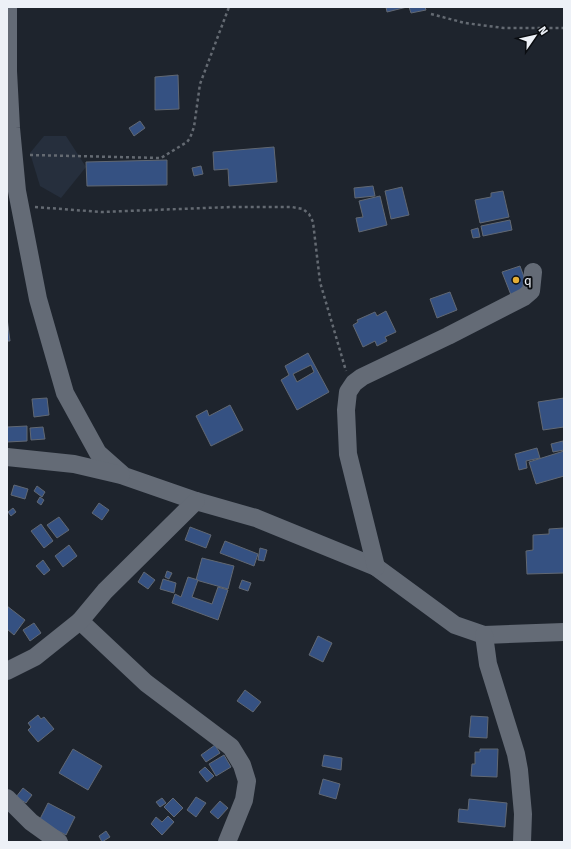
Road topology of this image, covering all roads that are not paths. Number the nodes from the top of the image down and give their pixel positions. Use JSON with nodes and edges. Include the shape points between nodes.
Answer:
{"nodes":[{"id":1,"x":8,"y":7,"type":"edge"},
{"id":2,"x":15,"y":196,"type":"edge"},
{"id":3,"x":533,"y":272,"type":"dead end"},
{"id":4,"x":7,"y":457,"type":"edge"},
{"id":5,"x":124,"y":476,"type":"junction"},
{"id":6,"x":196,"y":501,"type":"junction"},
{"id":7,"x":376,"y":567,"type":"junction"},
{"id":8,"x":80,"y":621,"type":"junction"},
{"id":9,"x":564,"y":632,"type":"edge"},
{"id":10,"x":484,"y":635,"type":"junction"},
{"id":11,"x":7,"y":671,"type":"edge"},
{"id":12,"x":7,"y":798,"type":"edge"},
{"id":13,"x":59,"y":842,"type":"edge"},
{"id":14,"x":227,"y":842,"type":"edge"},
{"id":15,"x":522,"y":842,"type":"edge"}],
"edges":[{"from":1,"to":2,"type":"street","via":[[8,78]]},
{"from":2,"to":5,"type":"street","via":[[38,299],[64,393],[98,453]]},
{"from":3,"to":7,"type":"street","via":[[531,291],[524,297],[362,377],[348,392],[348,454]]},
{"from":4,"to":5,"type":"street","via":[[74,464]]},
{"from":5,"to":6,"type":"street"},
{"from":6,"to":7,"type":"street","via":[[256,518]]},
{"from":6,"to":8,"type":"street","via":[[106,591]]},
{"from":7,"to":10,"type":"street","via":[[455,625]]},
{"from":8,"to":11,"type":"street","via":[[35,657]]},
{"from":8,"to":14,"type":"street","via":[[146,683],[231,747],[242,765],[247,781],[244,800]]},
{"from":9,"to":10,"type":"street"},
{"from":10,"to":15,"type":"street","via":[[488,664],[519,770],[523,814]]},
{"from":12,"to":13,"type":"street","via":[[31,822]]}]}
